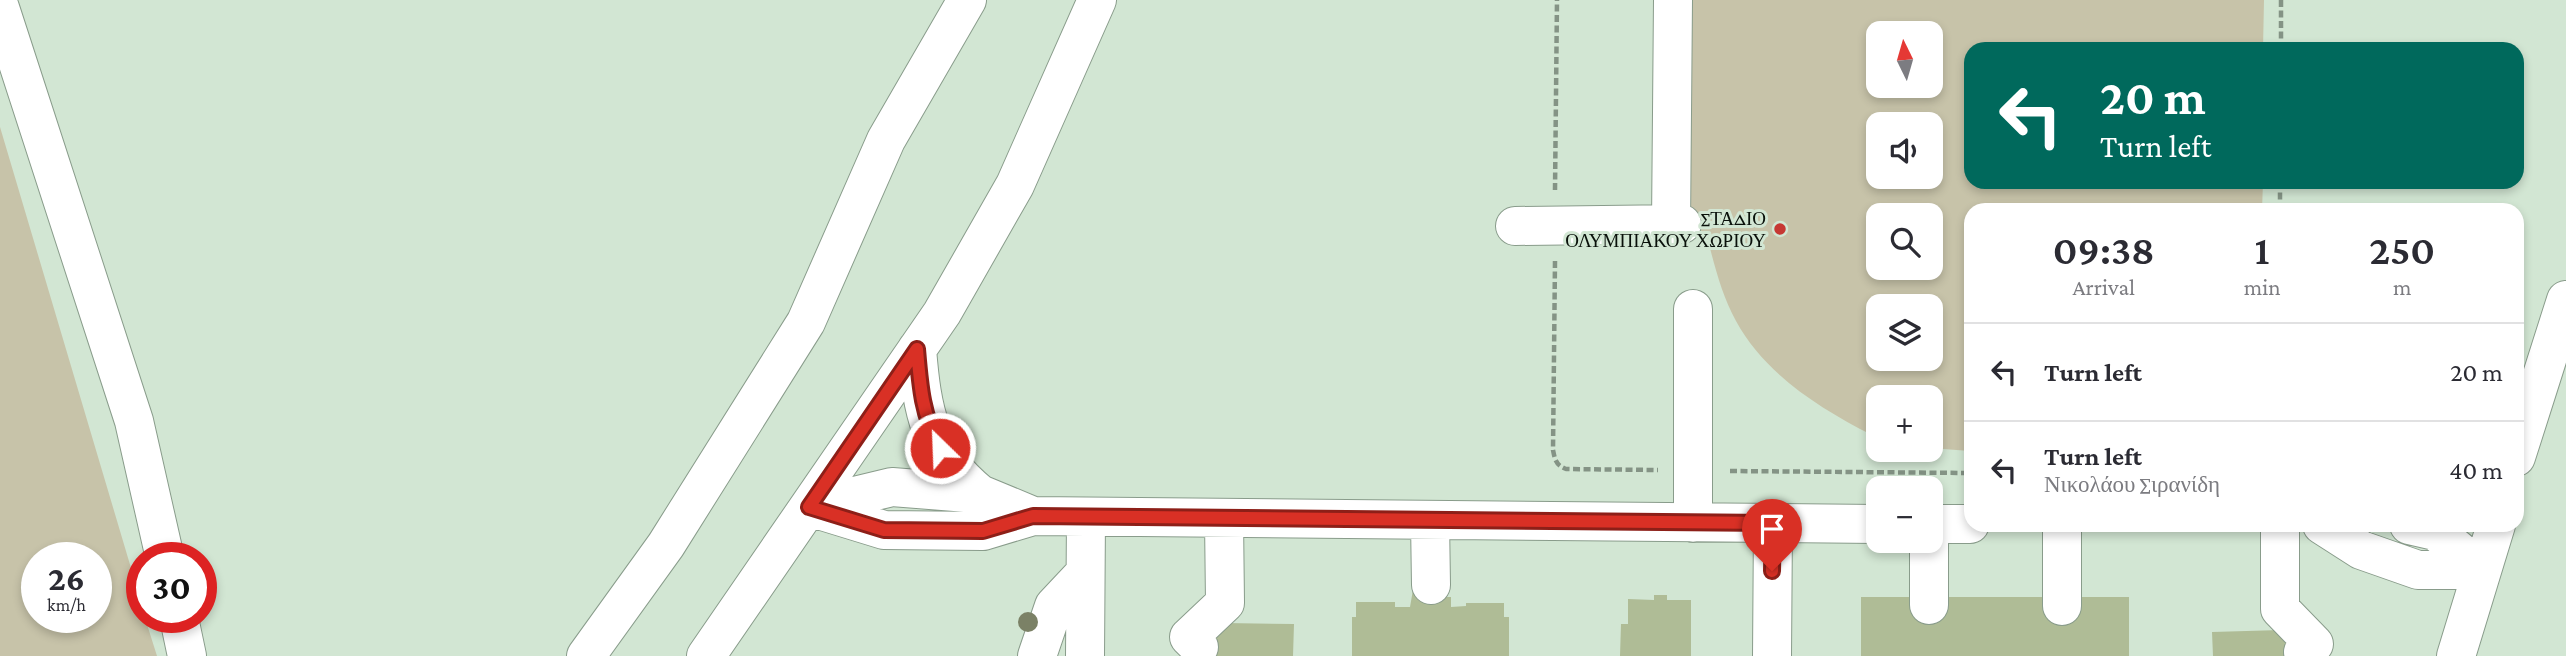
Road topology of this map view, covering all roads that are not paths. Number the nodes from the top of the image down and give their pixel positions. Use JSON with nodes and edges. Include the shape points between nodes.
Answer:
{"nodes":[{"id":1,"x":967,"y":0,"type":"edge"},
{"id":2,"x":1097,"y":0,"type":"edge"},
{"id":3,"x":1673,"y":0,"type":"edge"},
{"id":4,"x":0,"y":8,"type":"edge"},
{"id":5,"x":1515,"y":226,"type":"dead end"},
{"id":6,"x":2566,"y":300,"type":"edge"},
{"id":7,"x":1693,"y":309,"type":"dead end"},
{"id":8,"x":917,"y":349,"type":"junction"},
{"id":9,"x":2547,"y":358,"type":"junction"},
{"id":10,"x":2524,"y":388,"type":"edge"},
{"id":11,"x":2524,"y":431,"type":"edge"},
{"id":12,"x":980,"y":494,"type":"junction"},
{"id":13,"x":809,"y":507,"type":"junction"},
{"id":14,"x":1033,"y":516,"type":"junction"},
{"id":15,"x":1086,"y":518,"type":"junction"},
{"id":16,"x":1224,"y":519,"type":"junction"},
{"id":17,"x":1430,"y":521,"type":"junction"},
{"id":18,"x":1693,"y":523,"type":"junction"},
{"id":19,"x":1773,"y":523,"type":"junction"},
{"id":20,"x":1866,"y":524,"type":"edge"},
{"id":21,"x":1943,"y":524,"type":"edge"},
{"id":22,"x":1964,"y":524,"type":"edge"},
{"id":23,"x":2062,"y":532,"type":"edge"},
{"id":24,"x":2280,"y":532,"type":"edge"},
{"id":25,"x":2333,"y":532,"type":"edge"},
{"id":26,"x":2436,"y":532,"type":"edge"},
{"id":27,"x":2494,"y":532,"type":"edge"},
{"id":28,"x":161,"y":542,"type":"edge"},
{"id":29,"x":1929,"y":553,"type":"edge"},
{"id":30,"x":2482,"y":570,"type":"junction"},
{"id":31,"x":1085,"y":573,"type":"junction"},
{"id":32,"x":1431,"y":585,"type":"dead end"},
{"id":33,"x":1929,"y":605,"type":"dead end"},
{"id":34,"x":2062,"y":606,"type":"dead end"},
{"id":35,"x":182,"y":633,"type":"edge"},
{"id":36,"x":1199,"y":647,"type":"dead end"},
{"id":37,"x":2303,"y":652,"type":"dead end"},
{"id":38,"x":187,"y":656,"type":"edge"},
{"id":39,"x":586,"y":656,"type":"edge"},
{"id":40,"x":706,"y":656,"type":"edge"},
{"id":41,"x":1037,"y":656,"type":"edge"},
{"id":42,"x":1085,"y":656,"type":"edge"},
{"id":43,"x":1772,"y":656,"type":"edge"},
{"id":44,"x":2456,"y":656,"type":"edge"}],
"edges":[{"from":1,"to":39,"type":"street","via":[[886,141],[806,322],[666,545]]},
{"from":2,"to":8,"type":"street","via":[[1015,185]]},
{"from":3,"to":5,"type":"street","via":[[1677,225]]},
{"from":4,"to":28,"type":"street","via":[[134,421]]},
{"from":6,"to":9,"type":"street"},
{"from":7,"to":18,"type":"street"},
{"from":8,"to":12,"type":"street","via":[[928,425],[959,477]]},
{"from":8,"to":13,"type":"street"},
{"from":9,"to":10,"type":"street"},
{"from":9,"to":11,"type":"street"},
{"from":12,"to":13,"type":"street","via":[[892,487]]},
{"from":12,"to":14,"type":"street"},
{"from":13,"to":14,"type":"street","via":[[884,530],[983,531]]},
{"from":13,"to":40,"type":"street"},
{"from":14,"to":15,"type":"street"},
{"from":15,"to":16,"type":"street"},
{"from":15,"to":31,"type":"street"},
{"from":16,"to":17,"type":"street"},
{"from":16,"to":36,"type":"street","via":[[1224,603],[1189,637]]},
{"from":17,"to":18,"type":"street"},
{"from":17,"to":32,"type":"street"},
{"from":18,"to":19,"type":"street"},
{"from":19,"to":20,"type":"street"},
{"from":19,"to":43,"type":"street"},
{"from":21,"to":22,"type":"street"},
{"from":23,"to":34,"type":"street"},
{"from":24,"to":37,"type":"street","via":[[2280,609],[2314,644]]},
{"from":25,"to":30,"type":"street","via":[[2361,550],[2418,570]]},
{"from":26,"to":30,"type":"street"},
{"from":27,"to":30,"type":"street"},
{"from":29,"to":33,"type":"street"},
{"from":30,"to":44,"type":"street"},
{"from":31,"to":41,"type":"street","via":[[1054,606]]},
{"from":31,"to":42,"type":"street"},
{"from":35,"to":38,"type":"street"}]}
